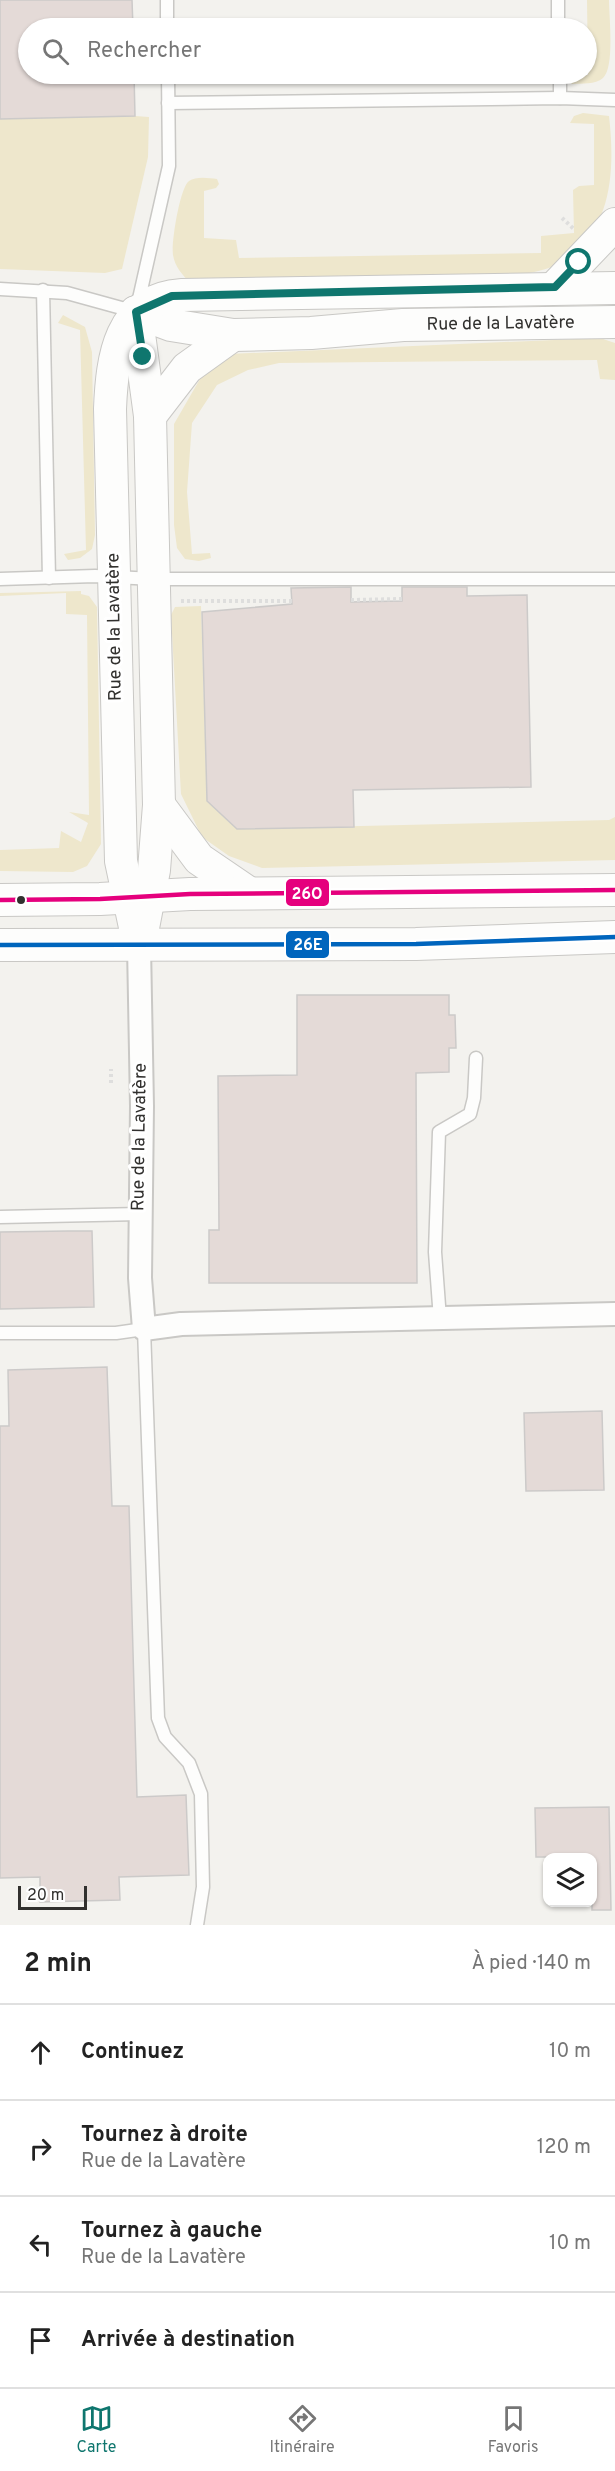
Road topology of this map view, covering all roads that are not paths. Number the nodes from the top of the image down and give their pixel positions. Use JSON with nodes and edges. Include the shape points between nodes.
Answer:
{"nodes":[{"id":1,"x":167,"y":0,"type":"edge"},
{"id":2,"x":558,"y":0,"type":"edge"},
{"id":3,"x":167,"y":18,"type":"edge"},
{"id":4,"x":558,"y":18,"type":"edge"},
{"id":5,"x":168,"y":84,"type":"edge"},
{"id":6,"x":560,"y":84,"type":"edge"},
{"id":7,"x":560,"y":98,"type":"junction"},
{"id":8,"x":615,"y":100,"type":"edge"},
{"id":9,"x":168,"y":103,"type":"junction"},
{"id":10,"x":615,"y":224,"type":"edge"},
{"id":11,"x":555,"y":287,"type":"junction"},
{"id":12,"x":615,"y":288,"type":"edge"},
{"id":13,"x":0,"y":289,"type":"edge"},
{"id":14,"x":43,"y":290,"type":"junction"},
{"id":15,"x":136,"y":312,"type":"junction"},
{"id":16,"x":615,"y":322,"type":"edge"},
{"id":17,"x":233,"y":335,"type":"junction"},
{"id":18,"x":150,"y":416,"type":"junction"},
{"id":19,"x":113,"y":576,"type":"junction"},
{"id":20,"x":49,"y":578,"type":"junction"},
{"id":21,"x":0,"y":579,"type":"edge"},
{"id":22,"x":154,"y":579,"type":"junction"},
{"id":23,"x":615,"y":579,"type":"edge"},
{"id":24,"x":159,"y":805,"type":"junction"},
{"id":25,"x":615,"y":890,"type":"edge"},
{"id":26,"x":249,"y":893,"type":"junction"},
{"id":27,"x":139,"y":897,"type":"junction"},
{"id":28,"x":0,"y":900,"type":"edge"},
{"id":29,"x":615,"y":937,"type":"edge"},
{"id":30,"x":0,"y":945,"type":"edge"},
{"id":31,"x":139,"y":946,"type":"junction"},
{"id":32,"x":476,"y":1058,"type":"dead end"},
{"id":33,"x":140,"y":1214,"type":"junction"},
{"id":34,"x":0,"y":1217,"type":"edge"},
{"id":35,"x":615,"y":1314,"type":"edge"},
{"id":36,"x":440,"y":1318,"type":"junction"},
{"id":37,"x":144,"y":1329,"type":"junction"},
{"id":38,"x":0,"y":1333,"type":"edge"},
{"id":39,"x":197,"y":1925,"type":"edge"}],
"edges":[{"from":1,"to":3,"type":"lane"},
{"from":2,"to":4,"type":"lane"},
{"from":5,"to":9,"type":"lane"},
{"from":6,"to":7,"type":"lane"},
{"from":7,"to":8,"type":"lane"},
{"from":7,"to":9,"type":"lane"},
{"from":9,"to":15,"type":"lane","via":[[169,166]]},
{"from":10,"to":11,"type":"street"},
{"from":11,"to":12,"type":"street","name":"Rue de la Lavatère"},
{"from":11,"to":15,"type":"street","name":"Rue de la Lavatère","via":[[172,296]]},
{"from":13,"to":14,"type":"lane"},
{"from":14,"to":15,"type":"lane"},
{"from":14,"to":20,"type":"lane"},
{"from":15,"to":17,"type":"street","name":"Rue de la Lavatère","via":[[171,325]]},
{"from":15,"to":18,"type":"street","name":"Rue de la Lavatère"},
{"from":15,"to":19,"type":"street","name":"Rue de la Lavatère","via":[[117,347],[111,389]]},
{"from":16,"to":17,"type":"street","name":"Rue de la Lavatère","via":[[403,325]]},
{"from":17,"to":18,"type":"street","via":[[187,368]]},
{"from":18,"to":22,"type":"street","name":"Rue de la Lavatère"},
{"from":19,"to":20,"type":"lane"},
{"from":19,"to":22,"type":"lane"},
{"from":19,"to":27,"type":"street","name":"Rue de la Lavatère","via":[[121,861]]},
{"from":20,"to":21,"type":"lane"},
{"from":22,"to":23,"type":"lane"},
{"from":22,"to":24,"type":"street","name":"Rue de la Lavatère"},
{"from":24,"to":26,"type":"street","via":[[199,859]]},
{"from":24,"to":27,"type":"street","name":"Rue de la Lavatère"},
{"from":25,"to":26,"type":"street"},
{"from":26,"to":27,"type":"street"},
{"from":27,"to":28,"type":"street"},
{"from":27,"to":31,"type":"street","name":"Rue de la Lavatère"},
{"from":29,"to":31,"type":"street","via":[[416,944]]},
{"from":30,"to":31,"type":"street"},
{"from":31,"to":33,"type":"street","name":"Rue de la Lavatère"},
{"from":32,"to":36,"type":"lane","via":[[470,1114],[439,1132],[435,1252]]},
{"from":33,"to":34,"type":"lane"},
{"from":33,"to":37,"type":"street","name":"Rue de la Lavatère"},
{"from":35,"to":36,"type":"street"},
{"from":36,"to":37,"type":"street","via":[[181,1324]]},
{"from":37,"to":38,"type":"lane","via":[[116,1333]]},
{"from":37,"to":39,"type":"lane","via":[[158,1718],[165,1737],[189,1763],[201,1794],[203,1887]]}]}
